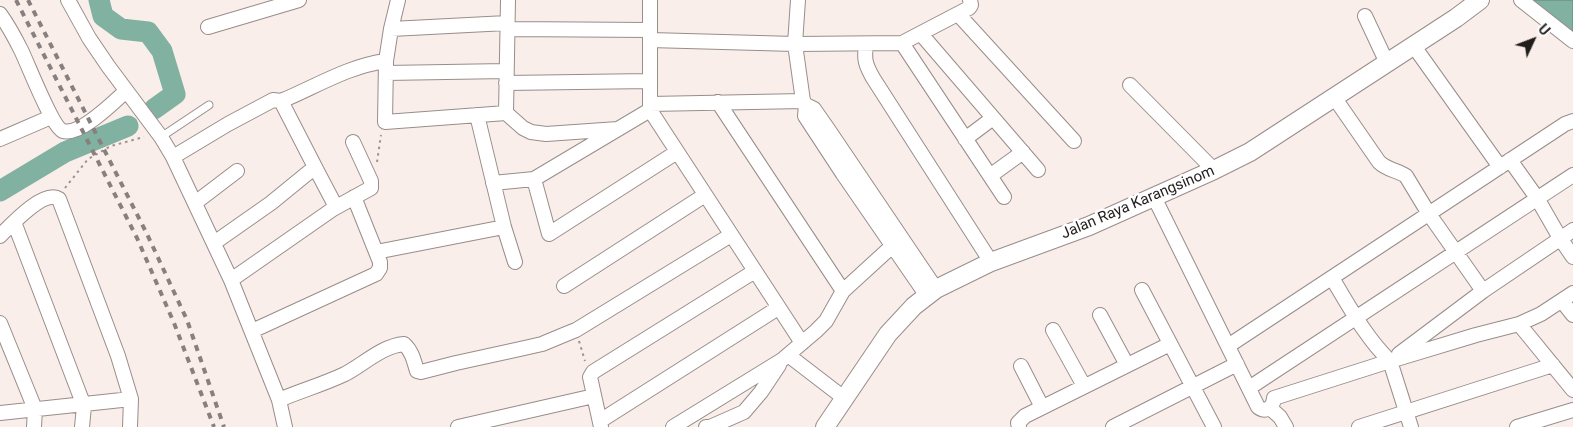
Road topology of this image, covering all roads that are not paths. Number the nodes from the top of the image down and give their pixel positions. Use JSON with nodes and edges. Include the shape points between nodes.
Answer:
{"nodes":[{"id":1,"x":68,"y":0,"type":"edge"},
{"id":2,"x":299,"y":0,"type":"edge"},
{"id":3,"x":398,"y":0,"type":"edge"},
{"id":4,"x":508,"y":0,"type":"edge"},
{"id":5,"x":650,"y":0,"type":"edge"},
{"id":6,"x":798,"y":0,"type":"edge"},
{"id":7,"x":970,"y":0,"type":"edge"},
{"id":8,"x":1480,"y":0,"type":"edge"},
{"id":9,"x":1521,"y":0,"type":"edge"},
{"id":10,"x":0,"y":14,"type":"edge"},
{"id":11,"x":958,"y":14,"type":"junction"},
{"id":12,"x":1364,"y":16,"type":"dead end"},
{"id":13,"x":507,"y":26,"type":"junction"},
{"id":14,"x":208,"y":27,"type":"dead end"},
{"id":15,"x":391,"y":29,"type":"junction"},
{"id":16,"x":921,"y":34,"type":"junction"},
{"id":17,"x":650,"y":35,"type":"junction"},
{"id":18,"x":1573,"y":41,"type":"edge"},
{"id":19,"x":795,"y":44,"type":"junction"},
{"id":20,"x":866,"y":44,"type":"junction"},
{"id":21,"x":902,"y":44,"type":"junction"},
{"id":22,"x":1413,"y":45,"type":"junction"},
{"id":23,"x":1387,"y":63,"type":"junction"},
{"id":24,"x":386,"y":67,"type":"junction"},
{"id":25,"x":506,"y":77,"type":"junction"},
{"id":26,"x":650,"y":81,"type":"junction"},
{"id":27,"x":1130,"y":85,"type":"dead end"},
{"id":28,"x":126,"y":91,"type":"junction"},
{"id":29,"x":1334,"y":97,"type":"junction"},
{"id":30,"x":281,"y":101,"type":"junction"},
{"id":31,"x":718,"y":102,"type":"junction"},
{"id":32,"x":805,"y":103,"type":"junction"},
{"id":33,"x":209,"y":105,"type":"dead end"},
{"id":34,"x":650,"y":107,"type":"junction"},
{"id":35,"x":506,"y":113,"type":"junction"},
{"id":36,"x":477,"y":115,"type":"junction"},
{"id":37,"x":51,"y":117,"type":"junction"},
{"id":38,"x":993,"y":118,"type":"junction"},
{"id":39,"x":1573,"y":121,"type":"edge"},
{"id":40,"x":618,"y":129,"type":"junction"},
{"id":41,"x":161,"y":137,"type":"junction"},
{"id":42,"x":0,"y":139,"type":"edge"},
{"id":43,"x":966,"y":139,"type":"junction"},
{"id":44,"x":353,"y":142,"type":"dead end"},
{"id":45,"x":1074,"y":142,"type":"dead end"},
{"id":46,"x":677,"y":152,"type":"junction"},
{"id":47,"x":1023,"y":152,"type":"junction"},
{"id":48,"x":173,"y":157,"type":"junction"},
{"id":49,"x":1505,"y":163,"type":"junction"},
{"id":50,"x":316,"y":168,"type":"junction"},
{"id":51,"x":1038,"y":170,"type":"dead end"},
{"id":52,"x":1214,"y":170,"type":"junction"},
{"id":53,"x":237,"y":171,"type":"dead end"},
{"id":54,"x":1573,"y":175,"type":"edge"},
{"id":55,"x":990,"y":176,"type":"junction"},
{"id":56,"x":534,"y":179,"type":"junction"},
{"id":57,"x":493,"y":183,"type":"junction"},
{"id":58,"x":705,"y":195,"type":"junction"},
{"id":59,"x":354,"y":197,"type":"junction"},
{"id":60,"x":1154,"y":197,"type":"junction"},
{"id":61,"x":1004,"y":198,"type":"dead end"},
{"id":62,"x":1537,"y":198,"type":"junction"},
{"id":63,"x":195,"y":203,"type":"junction"},
{"id":64,"x":336,"y":207,"type":"junction"},
{"id":65,"x":1429,"y":214,"type":"junction"},
{"id":66,"x":14,"y":222,"type":"junction"},
{"id":67,"x":504,"y":227,"type":"junction"},
{"id":68,"x":1573,"y":230,"type":"edge"},
{"id":69,"x":731,"y":235,"type":"junction"},
{"id":70,"x":0,"y":236,"type":"edge"},
{"id":71,"x":1560,"y":238,"type":"junction"},
{"id":72,"x":897,"y":242,"type":"junction"},
{"id":73,"x":214,"y":243,"type":"junction"},
{"id":74,"x":1456,"y":251,"type":"junction"},
{"id":75,"x":376,"y":252,"type":"junction"},
{"id":76,"x":1573,"y":257,"type":"edge"},
{"id":77,"x":515,"y":262,"type":"dead end"},
{"id":78,"x":991,"y":262,"type":"junction"},
{"id":79,"x":755,"y":271,"type":"junction"},
{"id":80,"x":1332,"y":278,"type":"junction"},
{"id":81,"x":231,"y":280,"type":"junction"},
{"id":82,"x":564,"y":286,"type":"dead end"},
{"id":83,"x":1142,"y":290,"type":"dead end"},
{"id":84,"x":843,"y":291,"type":"junction"},
{"id":85,"x":1483,"y":291,"type":"junction"},
{"id":86,"x":931,"y":293,"type":"junction"},
{"id":87,"x":1567,"y":297,"type":"edge"},
{"id":88,"x":778,"y":308,"type":"junction"},
{"id":89,"x":1100,"y":315,"type":"dead end"},
{"id":90,"x":1573,"y":315,"type":"edge"},
{"id":91,"x":1357,"y":318,"type":"junction"},
{"id":92,"x":0,"y":323,"type":"edge"},
{"id":93,"x":1519,"y":324,"type":"junction"},
{"id":94,"x":1053,"y":330,"type":"dead end"},
{"id":95,"x":252,"y":331,"type":"junction"},
{"id":96,"x":802,"y":343,"type":"junction"},
{"id":97,"x":1170,"y":344,"type":"junction"},
{"id":98,"x":1228,"y":346,"type":"junction"},
{"id":99,"x":785,"y":358,"type":"junction"},
{"id":100,"x":1390,"y":361,"type":"junction"},
{"id":101,"x":1237,"y":364,"type":"junction"},
{"id":102,"x":1127,"y":365,"type":"junction"},
{"id":103,"x":1553,"y":365,"type":"junction"},
{"id":104,"x":1021,"y":366,"type":"dead end"},
{"id":105,"x":1265,"y":379,"type":"junction"},
{"id":106,"x":1084,"y":386,"type":"junction"},
{"id":107,"x":1192,"y":386,"type":"junction"},
{"id":108,"x":1249,"y":388,"type":"junction"},
{"id":109,"x":1573,"y":390,"type":"edge"},
{"id":110,"x":594,"y":396,"type":"junction"},
{"id":111,"x":844,"y":398,"type":"junction"},
{"id":112,"x":131,"y":399,"type":"junction"},
{"id":113,"x":278,"y":400,"type":"junction"},
{"id":114,"x":1272,"y":403,"type":"junction"},
{"id":115,"x":84,"y":406,"type":"junction"},
{"id":116,"x":1042,"y":407,"type":"junction"},
{"id":117,"x":35,"y":409,"type":"junction"},
{"id":118,"x":1573,"y":410,"type":"edge"},
{"id":119,"x":1406,"y":412,"type":"junction"},
{"id":120,"x":0,"y":414,"type":"edge"},
{"id":121,"x":601,"y":424,"type":"edge"},
{"id":122,"x":34,"y":427,"type":"edge"},
{"id":123,"x":82,"y":427,"type":"edge"},
{"id":124,"x":130,"y":427,"type":"edge"},
{"id":125,"x":285,"y":427,"type":"edge"},
{"id":126,"x":458,"y":427,"type":"edge"},
{"id":127,"x":673,"y":427,"type":"edge"},
{"id":128,"x":706,"y":427,"type":"edge"},
{"id":129,"x":710,"y":427,"type":"edge"},
{"id":130,"x":825,"y":427,"type":"edge"},
{"id":131,"x":1019,"y":427,"type":"edge"},
{"id":132,"x":1113,"y":427,"type":"edge"},
{"id":133,"x":1214,"y":427,"type":"edge"},
{"id":134,"x":1286,"y":427,"type":"edge"},
{"id":135,"x":1359,"y":427,"type":"edge"},
{"id":136,"x":1411,"y":427,"type":"edge"},
{"id":137,"x":1517,"y":427,"type":"edge"}],
"edges":[{"from":1,"to":28,"type":"street","via":[[89,38]]},
{"from":2,"to":14,"type":"street"},
{"from":3,"to":15,"type":"street"},
{"from":4,"to":13,"type":"street"},
{"from":5,"to":17,"type":"street"},
{"from":6,"to":19,"type":"street"},
{"from":7,"to":11,"type":"street","via":[[971,6]]},
{"from":8,"to":22,"type":"street","name":"Jalan Raya Karangsinom"},
{"from":9,"to":18,"type":"street"},
{"from":10,"to":37,"type":"street","via":[[22,51]]},
{"from":11,"to":16,"type":"street"},
{"from":11,"to":45,"type":"street"},
{"from":12,"to":23,"type":"street"},
{"from":13,"to":15,"type":"street"},
{"from":13,"to":17,"type":"street"},
{"from":13,"to":25,"type":"street"},
{"from":15,"to":24,"type":"street"},
{"from":16,"to":21,"type":"street"},
{"from":16,"to":38,"type":"street"},
{"from":17,"to":19,"type":"street"},
{"from":17,"to":26,"type":"street"},
{"from":19,"to":20,"type":"street"},
{"from":19,"to":32,"type":"street"},
{"from":20,"to":21,"type":"street"},
{"from":20,"to":78,"type":"street","via":[[866,65],[873,78]]},
{"from":21,"to":43,"type":"street"},
{"from":22,"to":23,"type":"street","name":"Jalan Raya Karangsinom"},
{"from":22,"to":49,"type":"street"},
{"from":23,"to":29,"type":"street","name":"Jalan Raya Karangsinom"},
{"from":24,"to":25,"type":"street"},
{"from":24,"to":30,"type":"street","via":[[374,62],[338,74]]},
{"from":24,"to":36,"type":"street","via":[[385,122]]},
{"from":25,"to":26,"type":"street"},
{"from":25,"to":35,"type":"street"},
{"from":26,"to":34,"type":"street"},
{"from":27,"to":52,"type":"street"},
{"from":28,"to":37,"type":"street","via":[[73,131],[64,132]]},
{"from":28,"to":41,"type":"street"},
{"from":29,"to":52,"type":"street","name":"Jalan Raya Karangsinom","via":[[1250,152]]},
{"from":29,"to":65,"type":"street","via":[[1379,162],[1406,176]]},
{"from":30,"to":48,"type":"street","via":[[273,100]]},
{"from":30,"to":50,"type":"street"},
{"from":31,"to":32,"type":"street"},
{"from":31,"to":34,"type":"street"},
{"from":31,"to":84,"type":"street"},
{"from":32,"to":72,"type":"street","via":[[805,116],[843,174]]},
{"from":33,"to":41,"type":"lane"},
{"from":34,"to":40,"type":"street"},
{"from":34,"to":46,"type":"street"},
{"from":35,"to":36,"type":"street"},
{"from":35,"to":40,"type":"street","via":[[531,132],[546,134]]},
{"from":36,"to":57,"type":"street"},
{"from":37,"to":42,"type":"street"},
{"from":38,"to":43,"type":"street"},
{"from":38,"to":47,"type":"street"},
{"from":39,"to":49,"type":"street"},
{"from":40,"to":56,"type":"street"},
{"from":41,"to":48,"type":"street"},
{"from":43,"to":55,"type":"street"},
{"from":44,"to":59,"type":"street","via":[[371,181],[371,188]]},
{"from":46,"to":56,"type":"street","via":[[549,234]]},
{"from":46,"to":58,"type":"street"},
{"from":47,"to":51,"type":"street"},
{"from":47,"to":55,"type":"street"},
{"from":48,"to":63,"type":"street"},
{"from":49,"to":62,"type":"street"},
{"from":49,"to":65,"type":"street"},
{"from":50,"to":64,"type":"street"},
{"from":50,"to":73,"type":"street"},
{"from":52,"to":60,"type":"street","name":"Jalan Raya Karangsinom"},
{"from":53,"to":63,"type":"street"},
{"from":54,"to":62,"type":"street"},
{"from":55,"to":61,"type":"street"},
{"from":56,"to":57,"type":"street"},
{"from":57,"to":67,"type":"street"},
{"from":58,"to":69,"type":"street"},
{"from":58,"to":82,"type":"street"},
{"from":59,"to":64,"type":"street"},
{"from":59,"to":75,"type":"street"},
{"from":60,"to":78,"type":"street","name":"Jalan Raya Karangsinom","via":[[1089,226]]},
{"from":60,"to":98,"type":"street"},
{"from":62,"to":71,"type":"street"},
{"from":62,"to":74,"type":"street"},
{"from":63,"to":73,"type":"street"},
{"from":64,"to":81,"type":"street"},
{"from":65,"to":74,"type":"street"},
{"from":65,"to":80,"type":"street"},
{"from":66,"to":70,"type":"street"},
{"from":66,"to":112,"type":"street","via":[[39,201],[59,199]]},
{"from":66,"to":115,"type":"street"},
{"from":67,"to":75,"type":"street"},
{"from":67,"to":77,"type":"street"},
{"from":68,"to":71,"type":"street"},
{"from":69,"to":79,"type":"street"},
{"from":69,"to":113,"type":"street","via":[[576,330],[535,346],[421,372],[417,371],[407,346],[399,344],[344,374]]},
{"from":71,"to":76,"type":"street"},
{"from":71,"to":85,"type":"street"},
{"from":72,"to":84,"type":"street"},
{"from":72,"to":86,"type":"street"},
{"from":73,"to":81,"type":"street"},
{"from":74,"to":85,"type":"street"},
{"from":74,"to":91,"type":"street"},
{"from":75,"to":95,"type":"street","via":[[380,268],[376,274]]},
{"from":78,"to":86,"type":"street","name":"Jalan Raya Karangsinom"},
{"from":79,"to":88,"type":"street"},
{"from":79,"to":110,"type":"street","via":[[597,369],[590,377]]},
{"from":80,"to":91,"type":"street"},
{"from":80,"to":98,"type":"street"},
{"from":81,"to":95,"type":"street"},
{"from":83,"to":97,"type":"street"},
{"from":84,"to":96,"type":"street","via":[[826,321]]},
{"from":85,"to":100,"type":"street"},
{"from":86,"to":111,"type":"street","name":"Jalan Raya Karangsinom","via":[[888,334]]},
{"from":87,"to":90,"type":"street"},
{"from":87,"to":93,"type":"street"},
{"from":88,"to":96,"type":"street"},
{"from":88,"to":121,"type":"street"},
{"from":89,"to":102,"type":"street"},
{"from":91,"to":100,"type":"street"},
{"from":91,"to":105,"type":"street"},
{"from":92,"to":117,"type":"street"},
{"from":93,"to":100,"type":"street"},
{"from":93,"to":103,"type":"street"},
{"from":94,"to":106,"type":"street"},
{"from":95,"to":113,"type":"street"},
{"from":96,"to":99,"type":"street"},
{"from":97,"to":102,"type":"street"},
{"from":97,"to":107,"type":"street"},
{"from":98,"to":101,"type":"street"},
{"from":99,"to":111,"type":"street"},
{"from":99,"to":127,"type":"street"},
{"from":99,"to":129,"type":"street","via":[[744,412]]},
{"from":100,"to":114,"type":"street"},
{"from":100,"to":119,"type":"street"},
{"from":101,"to":107,"type":"street"},
{"from":101,"to":108,"type":"street"},
{"from":102,"to":106,"type":"street"},
{"from":103,"to":109,"type":"street"},
{"from":103,"to":119,"type":"street"},
{"from":104,"to":116,"type":"street"},
{"from":105,"to":108,"type":"street"},
{"from":105,"to":114,"type":"street"},
{"from":106,"to":116,"type":"street"},
{"from":107,"to":132,"type":"street"},
{"from":107,"to":133,"type":"street"},
{"from":108,"to":114,"type":"street","via":[[1258,407],[1265,410]]},
{"from":110,"to":121,"type":"street"},
{"from":110,"to":126,"type":"street"},
{"from":111,"to":130,"type":"street","name":"Jalan Raya Karangsinom"},
{"from":112,"to":115,"type":"street"},
{"from":112,"to":124,"type":"street"},
{"from":113,"to":125,"type":"street"},
{"from":114,"to":134,"type":"street"},
{"from":115,"to":117,"type":"street"},
{"from":115,"to":123,"type":"street"},
{"from":116,"to":131,"type":"street","via":[[1025,416]]},
{"from":117,"to":120,"type":"street"},
{"from":117,"to":122,"type":"street"},
{"from":118,"to":137,"type":"street"},
{"from":119,"to":135,"type":"street"},
{"from":119,"to":136,"type":"street"},
{"from":128,"to":129,"type":"street"}]}
